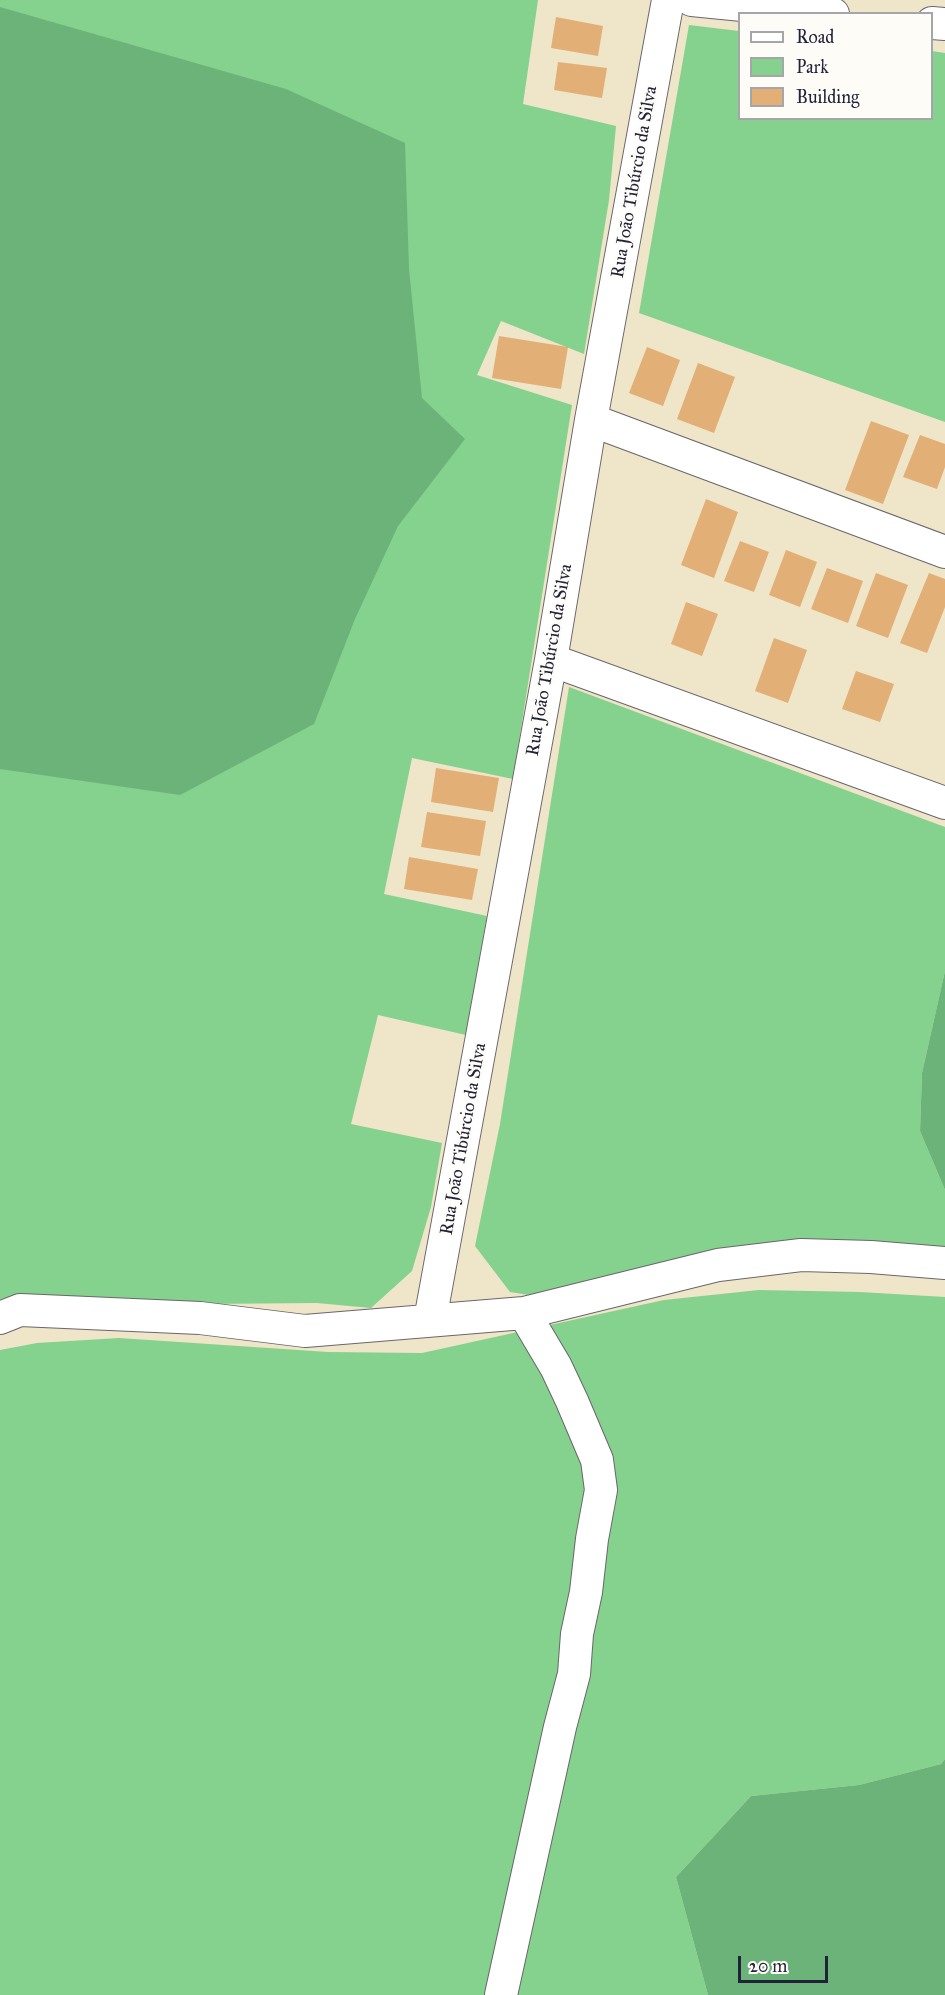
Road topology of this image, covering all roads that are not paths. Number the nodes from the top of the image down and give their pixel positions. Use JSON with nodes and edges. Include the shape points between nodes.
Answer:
{"nodes":[{"id":1,"x":668,"y":0,"type":"edge"},
{"id":2,"x":692,"y":0,"type":"edge"},
{"id":3,"x":814,"y":12,"type":"edge"},
{"id":4,"x":591,"y":420,"type":"junction"},
{"id":5,"x":945,"y":552,"type":"edge"},
{"id":6,"x":551,"y":660,"type":"junction"},
{"id":7,"x":945,"y":804,"type":"edge"},
{"id":8,"x":945,"y":1263,"type":"edge"},
{"id":9,"x":524,"y":1313,"type":"junction"},
{"id":10,"x":0,"y":1318,"type":"edge"},
{"id":11,"x":430,"y":1320,"type":"junction"},
{"id":12,"x":501,"y":1995,"type":"edge"}],
"edges":[{"from":1,"to":4,"type":"street","name":"Rua João Tibúrcio da Silva"},
{"from":2,"to":3,"type":"street"},
{"from":4,"to":5,"type":"street"},
{"from":4,"to":6,"type":"street","name":"Rua João Tibúrcio da Silva"},
{"from":6,"to":7,"type":"street"},
{"from":6,"to":11,"type":"street","name":"Rua João Tibúrcio da Silva"},
{"from":8,"to":9,"type":"street","via":[[801,1255],[717,1265]]},
{"from":9,"to":11,"type":"street"},
{"from":9,"to":12,"type":"street","via":[[572,1401],[597,1460],[601,1490],[574,1674]]},
{"from":10,"to":11,"type":"street","via":[[20,1310],[200,1318],[305,1331]]}]}
